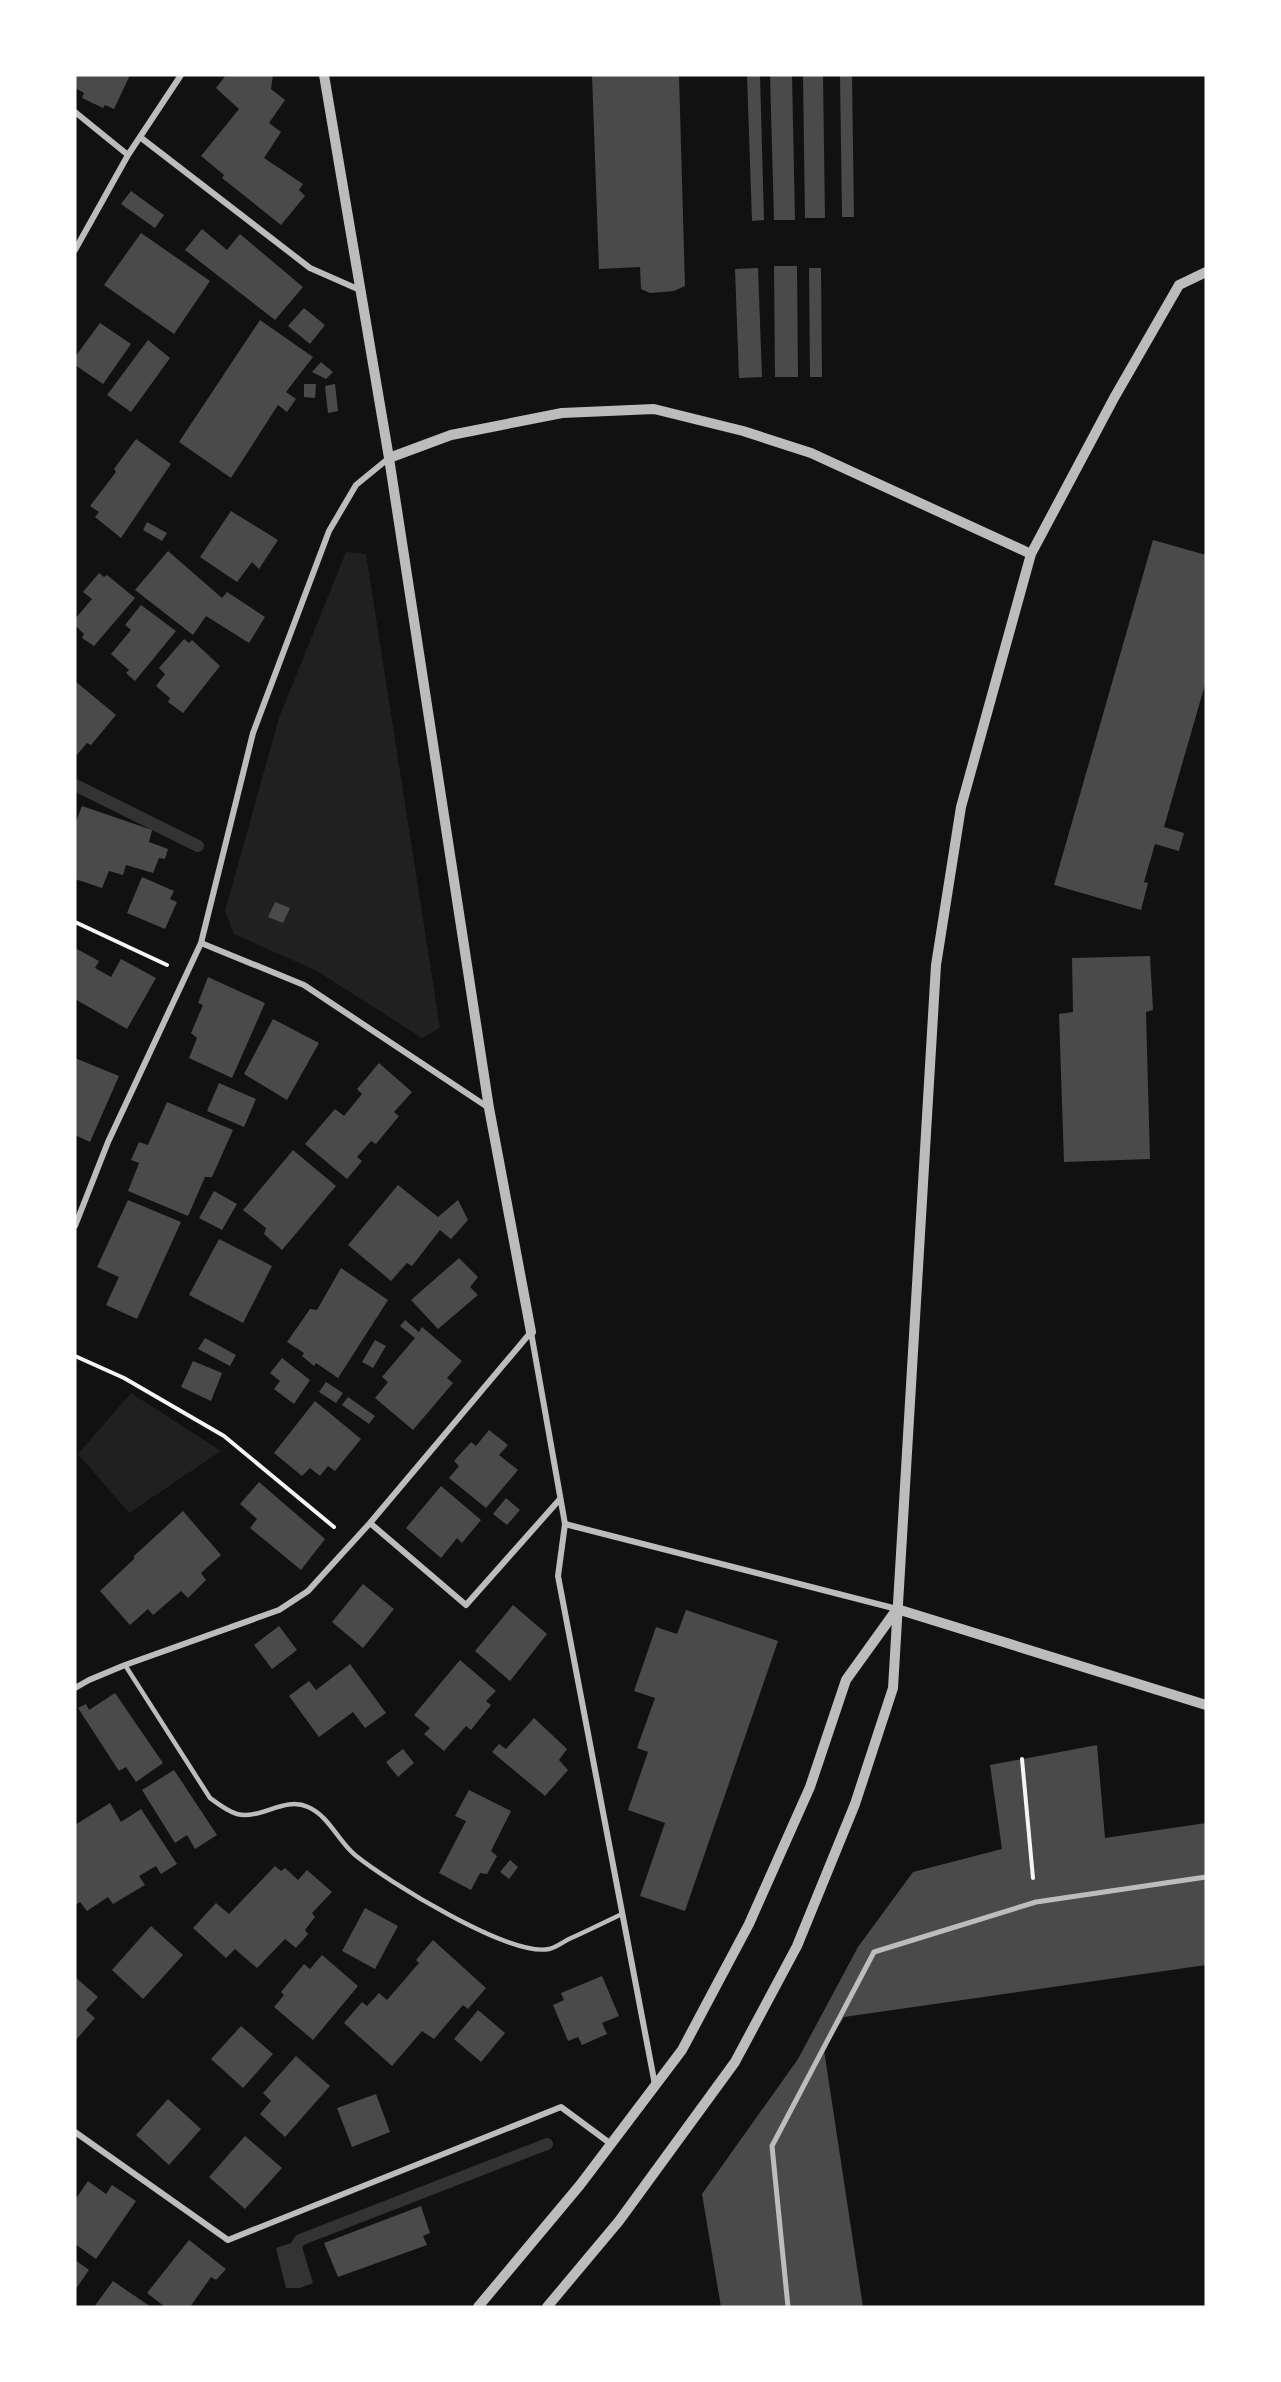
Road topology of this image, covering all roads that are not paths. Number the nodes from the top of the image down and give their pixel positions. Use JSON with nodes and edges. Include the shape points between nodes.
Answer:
{"nodes":[{"id":1,"x":181,"y":75,"type":"edge"},
{"id":2,"x":324,"y":75,"type":"edge"},
{"id":3,"x":75,"y":112,"type":"edge"},
{"id":4,"x":140,"y":137,"type":"junction"},
{"id":5,"x":128,"y":155,"type":"junction"},
{"id":6,"x":75,"y":250,"type":"edge"},
{"id":7,"x":1206,"y":272,"type":"edge"},
{"id":8,"x":360,"y":290,"type":"junction"},
{"id":9,"x":389,"y":458,"type":"junction"},
{"id":10,"x":1031,"y":554,"type":"junction"},
{"id":11,"x":201,"y":943,"type":"junction"},
{"id":12,"x":489,"y":1108,"type":"junction"},
{"id":13,"x":75,"y":1226,"type":"edge"},
{"id":14,"x":531,"y":1332,"type":"junction"},
{"id":15,"x":560,"y":1499,"type":"junction"},
{"id":16,"x":370,"y":1523,"type":"junction"},
{"id":17,"x":565,"y":1524,"type":"junction"},
{"id":18,"x":897,"y":1609,"type":"junction"},
{"id":19,"x":125,"y":1665,"type":"junction"},
{"id":20,"x":75,"y":1688,"type":"edge"},
{"id":21,"x":1206,"y":1705,"type":"edge"},
{"id":22,"x":1206,"y":1877,"type":"edge"},
{"id":23,"x":622,"y":1914,"type":"junction"},
{"id":24,"x":655,"y":2086,"type":"junction"},
{"id":25,"x":75,"y":2132,"type":"edge"},
{"id":26,"x":611,"y":2144,"type":"junction"},
{"id":27,"x":478,"y":2307,"type":"edge"},
{"id":28,"x":547,"y":2307,"type":"edge"},
{"id":29,"x":788,"y":2307,"type":"edge"}],
"edges":[{"from":1,"to":4,"type":"street"},
{"from":2,"to":8,"type":"street"},
{"from":3,"to":5,"type":"street"},
{"from":4,"to":5,"type":"street"},
{"from":4,"to":8,"type":"street","via":[[310,268]]},
{"from":5,"to":6,"type":"street"},
{"from":7,"to":10,"type":"street","via":[[1179,285]]},
{"from":8,"to":9,"type":"street"},
{"from":9,"to":10,"type":"street","via":[[451,435],[562,413],[654,409],[811,453]]},
{"from":9,"to":11,"type":"street","via":[[356,485],[329,531],[253,733]]},
{"from":9,"to":12,"type":"street"},
{"from":10,"to":18,"type":"street","via":[[961,807],[936,965]]},
{"from":11,"to":12,"type":"street","via":[[304,985]]},
{"from":11,"to":13,"type":"street","via":[[108,1142]]},
{"from":12,"to":14,"type":"street"},
{"from":14,"to":15,"type":"street"},
{"from":14,"to":16,"type":"street"},
{"from":15,"to":16,"type":"street","via":[[466,1605]]},
{"from":15,"to":17,"type":"street"},
{"from":16,"to":19,"type":"street","via":[[308,1592],[279,1610]]},
{"from":17,"to":18,"type":"street"},
{"from":17,"to":23,"type":"street","via":[[558,1576]]},
{"from":18,"to":21,"type":"street"},
{"from":18,"to":24,"type":"street","via":[[846,1680],[810,1787],[749,1924],[682,2050]]},
{"from":18,"to":28,"type":"street","via":[[893,1688],[855,1804],[797,1946],[735,2062],[620,2221]]},
{"from":19,"to":20,"type":"street"},
{"from":19,"to":23,"type":"lane","via":[[210,1798],[225,1809],[240,1815],[293,1803],[309,1807],[376,1872],[431,1906],[514,1945],[548,1949]]},
{"from":22,"to":29,"type":"street","via":[[1036,1902],[874,1952],[772,2146]]},
{"from":23,"to":24,"type":"street"},
{"from":24,"to":26,"type":"street"},
{"from":25,"to":26,"type":"street","via":[[228,2240],[561,2107]]},
{"from":26,"to":27,"type":"street"}]}
